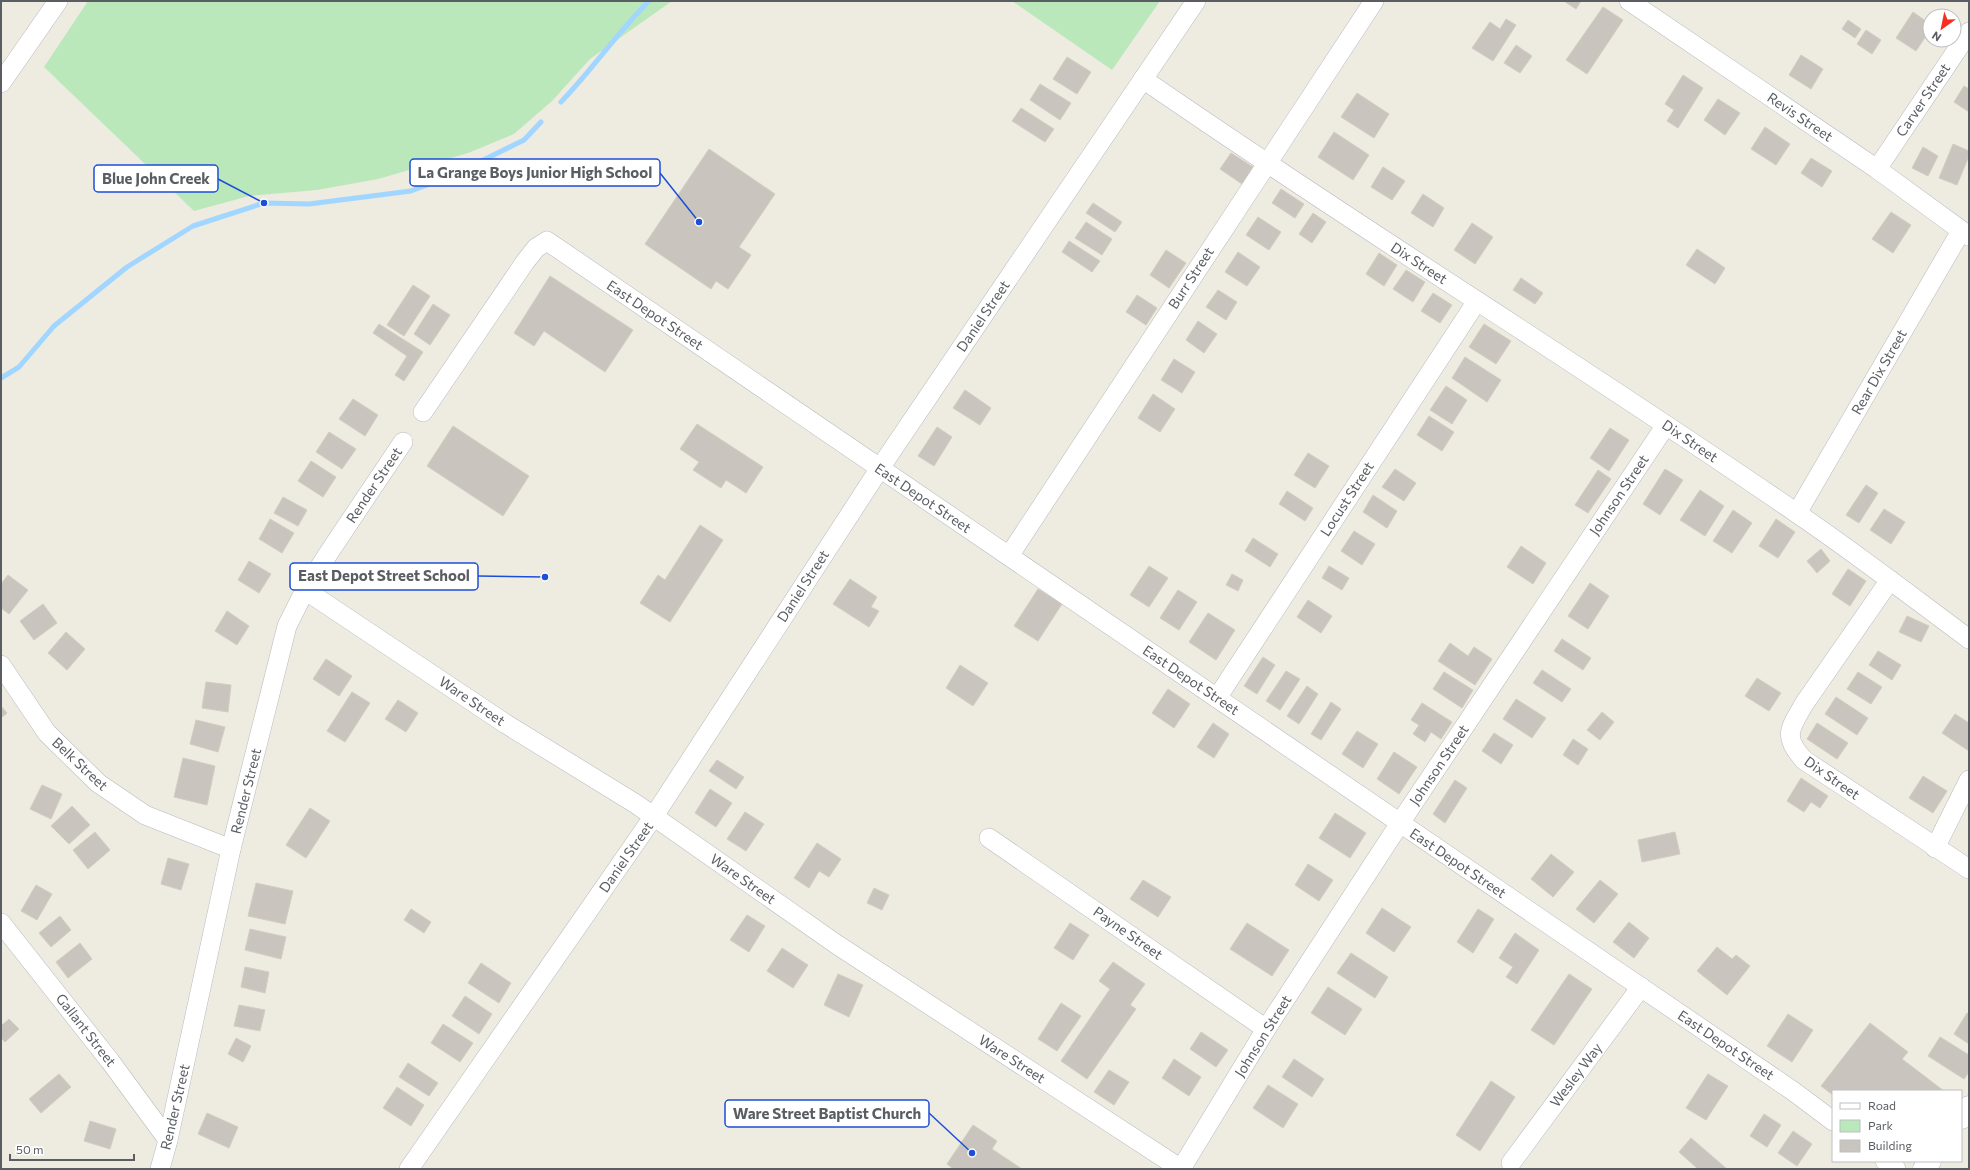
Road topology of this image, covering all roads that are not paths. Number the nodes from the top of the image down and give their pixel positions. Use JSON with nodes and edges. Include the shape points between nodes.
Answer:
{"nodes":[{"id":1,"x":58,"y":1,"type":"edge"},
{"id":2,"x":1196,"y":1,"type":"edge"},
{"id":3,"x":1374,"y":1,"type":"edge"},
{"id":4,"x":1629,"y":1,"type":"edge"},
{"id":5,"x":1969,"y":32,"type":"edge"},
{"id":6,"x":1143,"y":79,"type":"junction"},
{"id":7,"x":1,"y":84,"type":"edge"},
{"id":8,"x":1266,"y":164,"type":"junction"},
{"id":9,"x":1877,"y":169,"type":"junction"},
{"id":10,"x":1965,"y":234,"type":"edge"},
{"id":11,"x":1477,"y":301,"type":"junction"},
{"id":12,"x":423,"y":412,"type":"dead end"},
{"id":13,"x":1666,"y":425,"type":"junction"},
{"id":14,"x":403,"y":442,"type":"dead end"},
{"id":15,"x":880,"y":468,"type":"junction"},
{"id":16,"x":1796,"y":513,"type":"junction"},
{"id":17,"x":1009,"y":556,"type":"junction"},
{"id":18,"x":1890,"y":580,"type":"junction"},
{"id":19,"x":305,"y":590,"type":"junction"},
{"id":20,"x":1969,"y":639,"type":"edge"},
{"id":21,"x":1,"y":665,"type":"edge"},
{"id":22,"x":1217,"y":698,"type":"junction"},
{"id":23,"x":1969,"y":780,"type":"edge"},
{"id":24,"x":654,"y":816,"type":"junction"},
{"id":25,"x":1400,"y":823,"type":"junction"},
{"id":26,"x":989,"y":838,"type":"dead end"},
{"id":27,"x":1935,"y":848,"type":"junction"},
{"id":28,"x":231,"y":849,"type":"junction"},
{"id":29,"x":1969,"y":870,"type":"edge"},
{"id":30,"x":1,"y":923,"type":"edge"},
{"id":31,"x":1642,"y":987,"type":"junction"},
{"id":32,"x":1266,"y":1029,"type":"junction"},
{"id":33,"x":1969,"y":1107,"type":"edge"},
{"id":34,"x":1962,"y":1117,"type":"edge"},
{"id":35,"x":1832,"y":1120,"type":"edge"},
{"id":36,"x":168,"y":1140,"type":"junction"},
{"id":37,"x":1886,"y":1162,"type":"edge"},
{"id":38,"x":1511,"y":1163,"type":"dead end"},
{"id":39,"x":160,"y":1169,"type":"edge"},
{"id":40,"x":409,"y":1169,"type":"edge"},
{"id":41,"x":1181,"y":1169,"type":"edge"},
{"id":42,"x":1896,"y":1169,"type":"edge"}],
"edges":[{"from":1,"to":7,"type":"street"},
{"from":2,"to":6,"type":"street","name":"Daniel Street"},
{"from":3,"to":8,"type":"street","name":"Burr Street"},
{"from":4,"to":9,"type":"street","name":"Revis Street"},
{"from":5,"to":9,"type":"street","name":"Carver Street"},
{"from":6,"to":8,"type":"street","name":"Dix Street"},
{"from":6,"to":15,"type":"street","name":"Daniel Street"},
{"from":8,"to":11,"type":"street","name":"Dix Street"},
{"from":8,"to":17,"type":"street","name":"Burr Street"},
{"from":9,"to":10,"type":"street","name":"Revis Street"},
{"from":10,"to":16,"type":"street","name":"Rear Dix Street"},
{"from":11,"to":13,"type":"street","name":"Dix Street"},
{"from":11,"to":22,"type":"street","name":"Locust Street"},
{"from":12,"to":15,"type":"street","name":"East Depot Street","via":[[524,262],[536,248],[547,241]]},
{"from":13,"to":16,"type":"street","name":"Dix Street"},
{"from":13,"to":25,"type":"street","name":"Johnson Street"},
{"from":14,"to":19,"type":"street","name":"Render Street"},
{"from":15,"to":17,"type":"street","name":"East Depot Street"},
{"from":15,"to":24,"type":"street","name":"Daniel Street"},
{"from":16,"to":18,"type":"street","name":"Dix Street"},
{"from":17,"to":22,"type":"street","name":"East Depot Street"},
{"from":18,"to":20,"type":"street"},
{"from":18,"to":27,"type":"street","name":"Dix Street","via":[[1804,704],[1792,724],[1789,735],[1795,750],[1804,760]]},
{"from":19,"to":24,"type":"street","name":"Ware Street","via":[[506,724]]},
{"from":19,"to":28,"type":"street","name":"Render Street","via":[[287,626]]},
{"from":21,"to":28,"type":"street","name":"Belk Street","via":[[47,733],[98,783],[145,815]]},
{"from":22,"to":25,"type":"street","name":"East Depot Street"},
{"from":23,"to":27,"type":"street"},
{"from":24,"to":40,"type":"street","name":"Daniel Street"},
{"from":24,"to":41,"type":"street","name":"Ware Street","via":[[836,944]]},
{"from":25,"to":31,"type":"street","name":"East Depot Street"},
{"from":25,"to":32,"type":"street","name":"Johnson Street"},
{"from":26,"to":32,"type":"street","name":"Payne Street"},
{"from":27,"to":29,"type":"street","name":"Dix Street"},
{"from":28,"to":36,"type":"street","name":"Render Street"},
{"from":30,"to":36,"type":"street","name":"Gallant Street","via":[[110,1061]]},
{"from":31,"to":35,"type":"street","name":"East Depot Street","via":[[1793,1090]]},
{"from":31,"to":38,"type":"street","name":"Wesley Way"},
{"from":32,"to":41,"type":"street","name":"Johnson Street"},
{"from":33,"to":34,"type":"street"},
{"from":36,"to":39,"type":"street","name":"Render Street"},
{"from":37,"to":42,"type":"street"}]}
